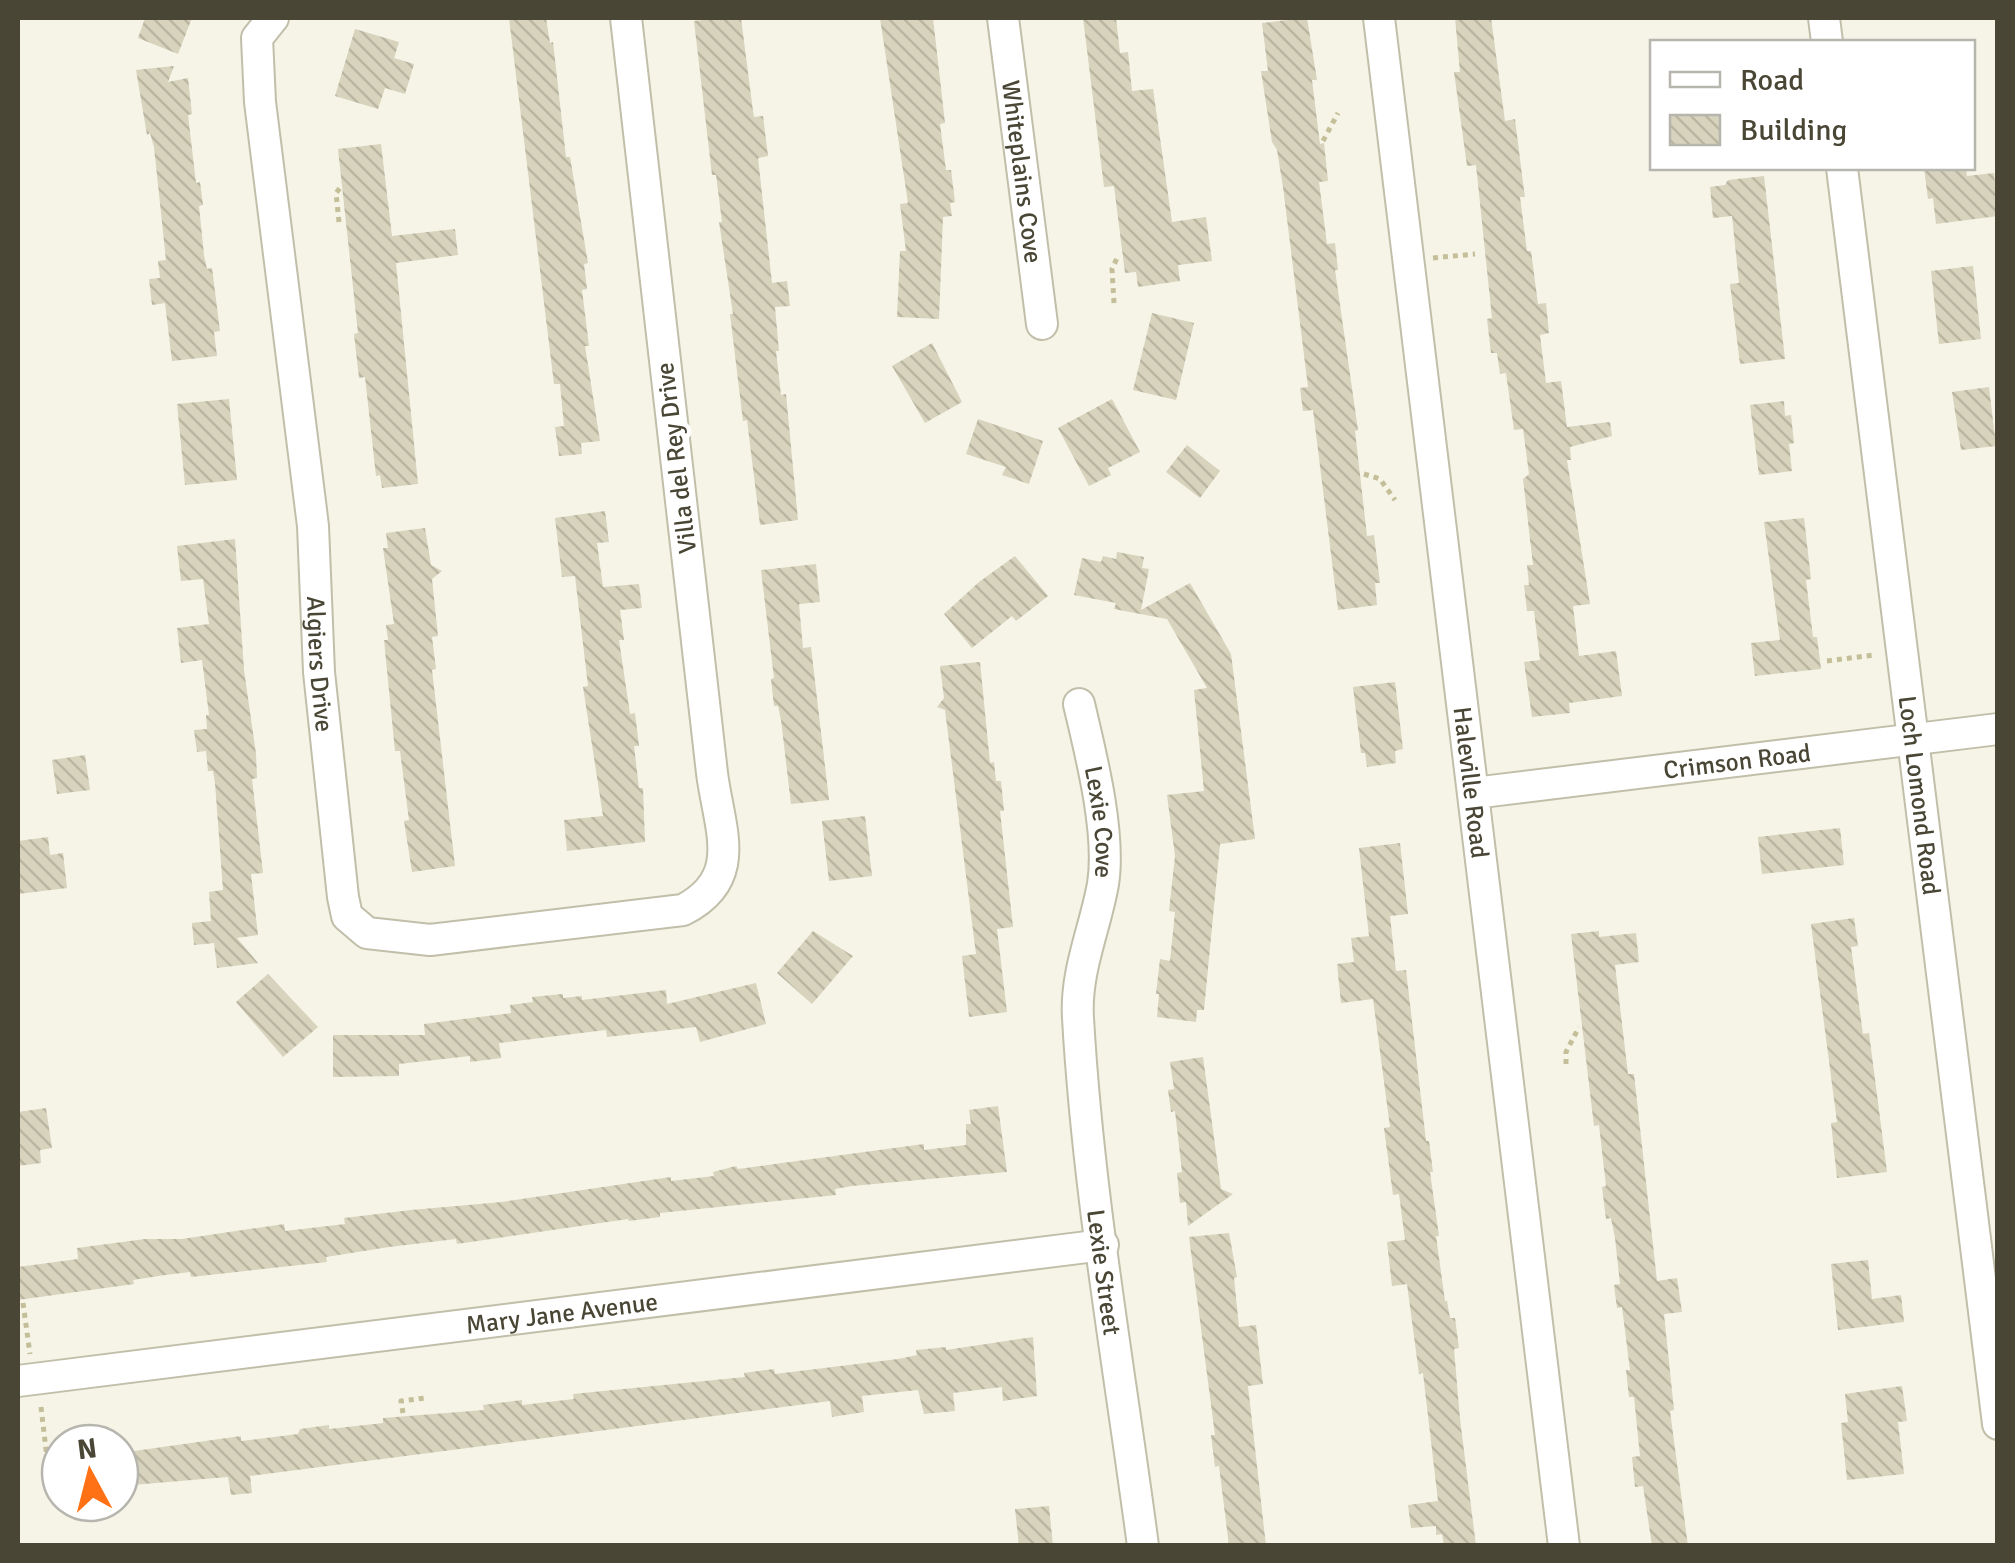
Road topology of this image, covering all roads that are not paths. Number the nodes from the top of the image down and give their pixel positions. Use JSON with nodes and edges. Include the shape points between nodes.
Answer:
{"nodes":[{"id":1,"x":626,"y":18,"type":"edge"},
{"id":2,"x":1003,"y":18,"type":"edge"},
{"id":3,"x":1379,"y":18,"type":"edge"},
{"id":4,"x":265,"y":28,"type":"edge"},
{"id":5,"x":1842,"y":170,"type":"edge"},
{"id":6,"x":1042,"y":324,"type":"dead end"},
{"id":7,"x":1080,"y":704,"type":"dead end"},
{"id":8,"x":1998,"y":728,"type":"edge"},
{"id":9,"x":1910,"y":740,"type":"junction"},
{"id":10,"x":1474,"y":793,"type":"junction"},
{"id":11,"x":708,"y":894,"type":"joint"},
{"id":12,"x":1078,"y":998,"type":"joint"},
{"id":13,"x":1103,"y":1244,"type":"junction"},
{"id":14,"x":30,"y":1380,"type":"edge"},
{"id":15,"x":1998,"y":1424,"type":"edge"},
{"id":16,"x":1143,"y":1546,"type":"edge"},
{"id":17,"x":1564,"y":1546,"type":"edge"}],
"edges":[{"from":1,"to":11,"type":"street","name":"Villa del Rey Drive","via":[[725,859]]},
{"from":2,"to":6,"type":"street","name":"Whiteplains Cove"},
{"from":3,"to":10,"type":"street","name":"Haleville Road"},
{"from":4,"to":11,"type":"street","name":"Algiers Drive","via":[[260,102],[313,526],[319,672],[347,916],[367,932],[430,940],[683,910]]},
{"from":5,"to":9,"type":"street","name":"Loch Lomond Road"},
{"from":7,"to":12,"type":"street","name":"Lexie Cove","via":[[1099,810],[1103,880]]},
{"from":8,"to":9,"type":"street","name":"Crimson Road"},
{"from":9,"to":10,"type":"street","name":"Crimson Road"},
{"from":9,"to":15,"type":"street","name":"Loch Lomond Road"},
{"from":10,"to":17,"type":"street","name":"Haleville Road"},
{"from":12,"to":13,"type":"street","name":"Lexie Street"},
{"from":13,"to":14,"type":"street","name":"Mary Jane Avenue"},
{"from":13,"to":16,"type":"street","name":"Lexie Street"}]}
